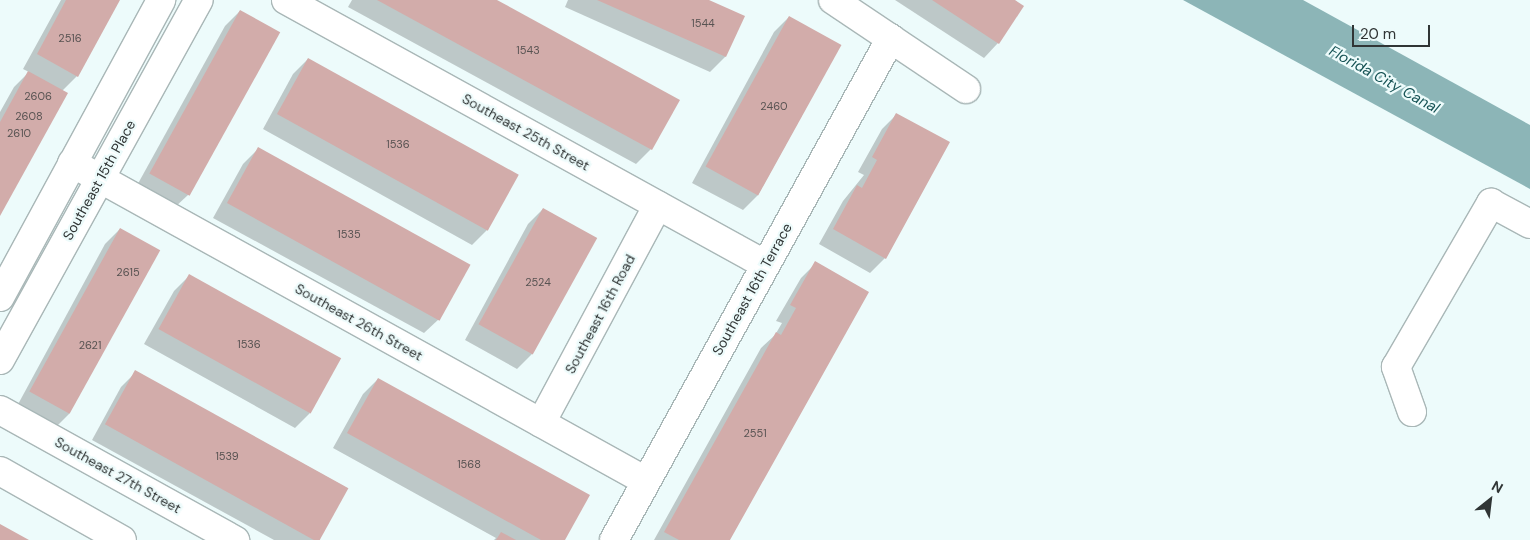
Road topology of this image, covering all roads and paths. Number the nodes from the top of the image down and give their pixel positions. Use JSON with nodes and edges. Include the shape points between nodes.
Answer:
{"nodes":[{"id":1,"x":160,"y":0,"type":"edge"},
{"id":2,"x":199,"y":0,"type":"edge"},
{"id":3,"x":286,"y":0,"type":"edge"},
{"id":4,"x":833,"y":0,"type":"edge"},
{"id":5,"x":891,"y":38,"type":"junction"},
{"id":6,"x":966,"y":89,"type":"dead end"},
{"id":7,"x":72,"y":163,"type":"junction"},
{"id":8,"x":100,"y":178,"type":"junction"},
{"id":9,"x":658,"y":205,"type":"junction"},
{"id":10,"x":1530,"y":224,"type":"edge"},
{"id":11,"x":766,"y":265,"type":"junction"},
{"id":12,"x":0,"y":297,"type":"edge"},
{"id":13,"x":0,"y":360,"type":"edge"},
{"id":14,"x":0,"y":410,"type":"edge"},
{"id":15,"x":1412,"y":412,"type":"dead end"},
{"id":16,"x":541,"y":423,"type":"junction"},
{"id":17,"x":0,"y":472,"type":"edge"},
{"id":18,"x":646,"y":481,"type":"junction"},
{"id":19,"x":122,"y":540,"type":"edge"},
{"id":20,"x":235,"y":540,"type":"edge"},
{"id":21,"x":614,"y":540,"type":"edge"}],
"edges":[{"from":1,"to":7,"type":"street"},
{"from":2,"to":8,"type":"street","name":"Southeast 15th Place"},
{"from":3,"to":9,"type":"street","name":"Southeast 25th Street"},
{"from":4,"to":5,"type":"street"},
{"from":5,"to":6,"type":"street"},
{"from":5,"to":11,"type":"street","name":"Southeast 16th Terrace"},
{"from":7,"to":8,"type":"street","name":"Southeast 26th Street"},
{"from":7,"to":12,"type":"street"},
{"from":8,"to":13,"type":"street","name":"Southeast 15th Place"},
{"from":8,"to":16,"type":"street","name":"Southeast 26th Street"},
{"from":9,"to":11,"type":"street","name":"Southeast 25th Street"},
{"from":9,"to":16,"type":"street","name":"Southeast 16th Road"},
{"from":10,"to":15,"type":"street","via":[[1491,203],[1396,367]]},
{"from":11,"to":18,"type":"street","name":"Southeast 16th Terrace"},
{"from":14,"to":20,"type":"street","name":"Southeast 27th Street"},
{"from":16,"to":18,"type":"street","name":"Southeast 26th Street"},
{"from":17,"to":19,"type":"street"},
{"from":18,"to":21,"type":"street","name":"Southeast 16th Terrace"}]}
